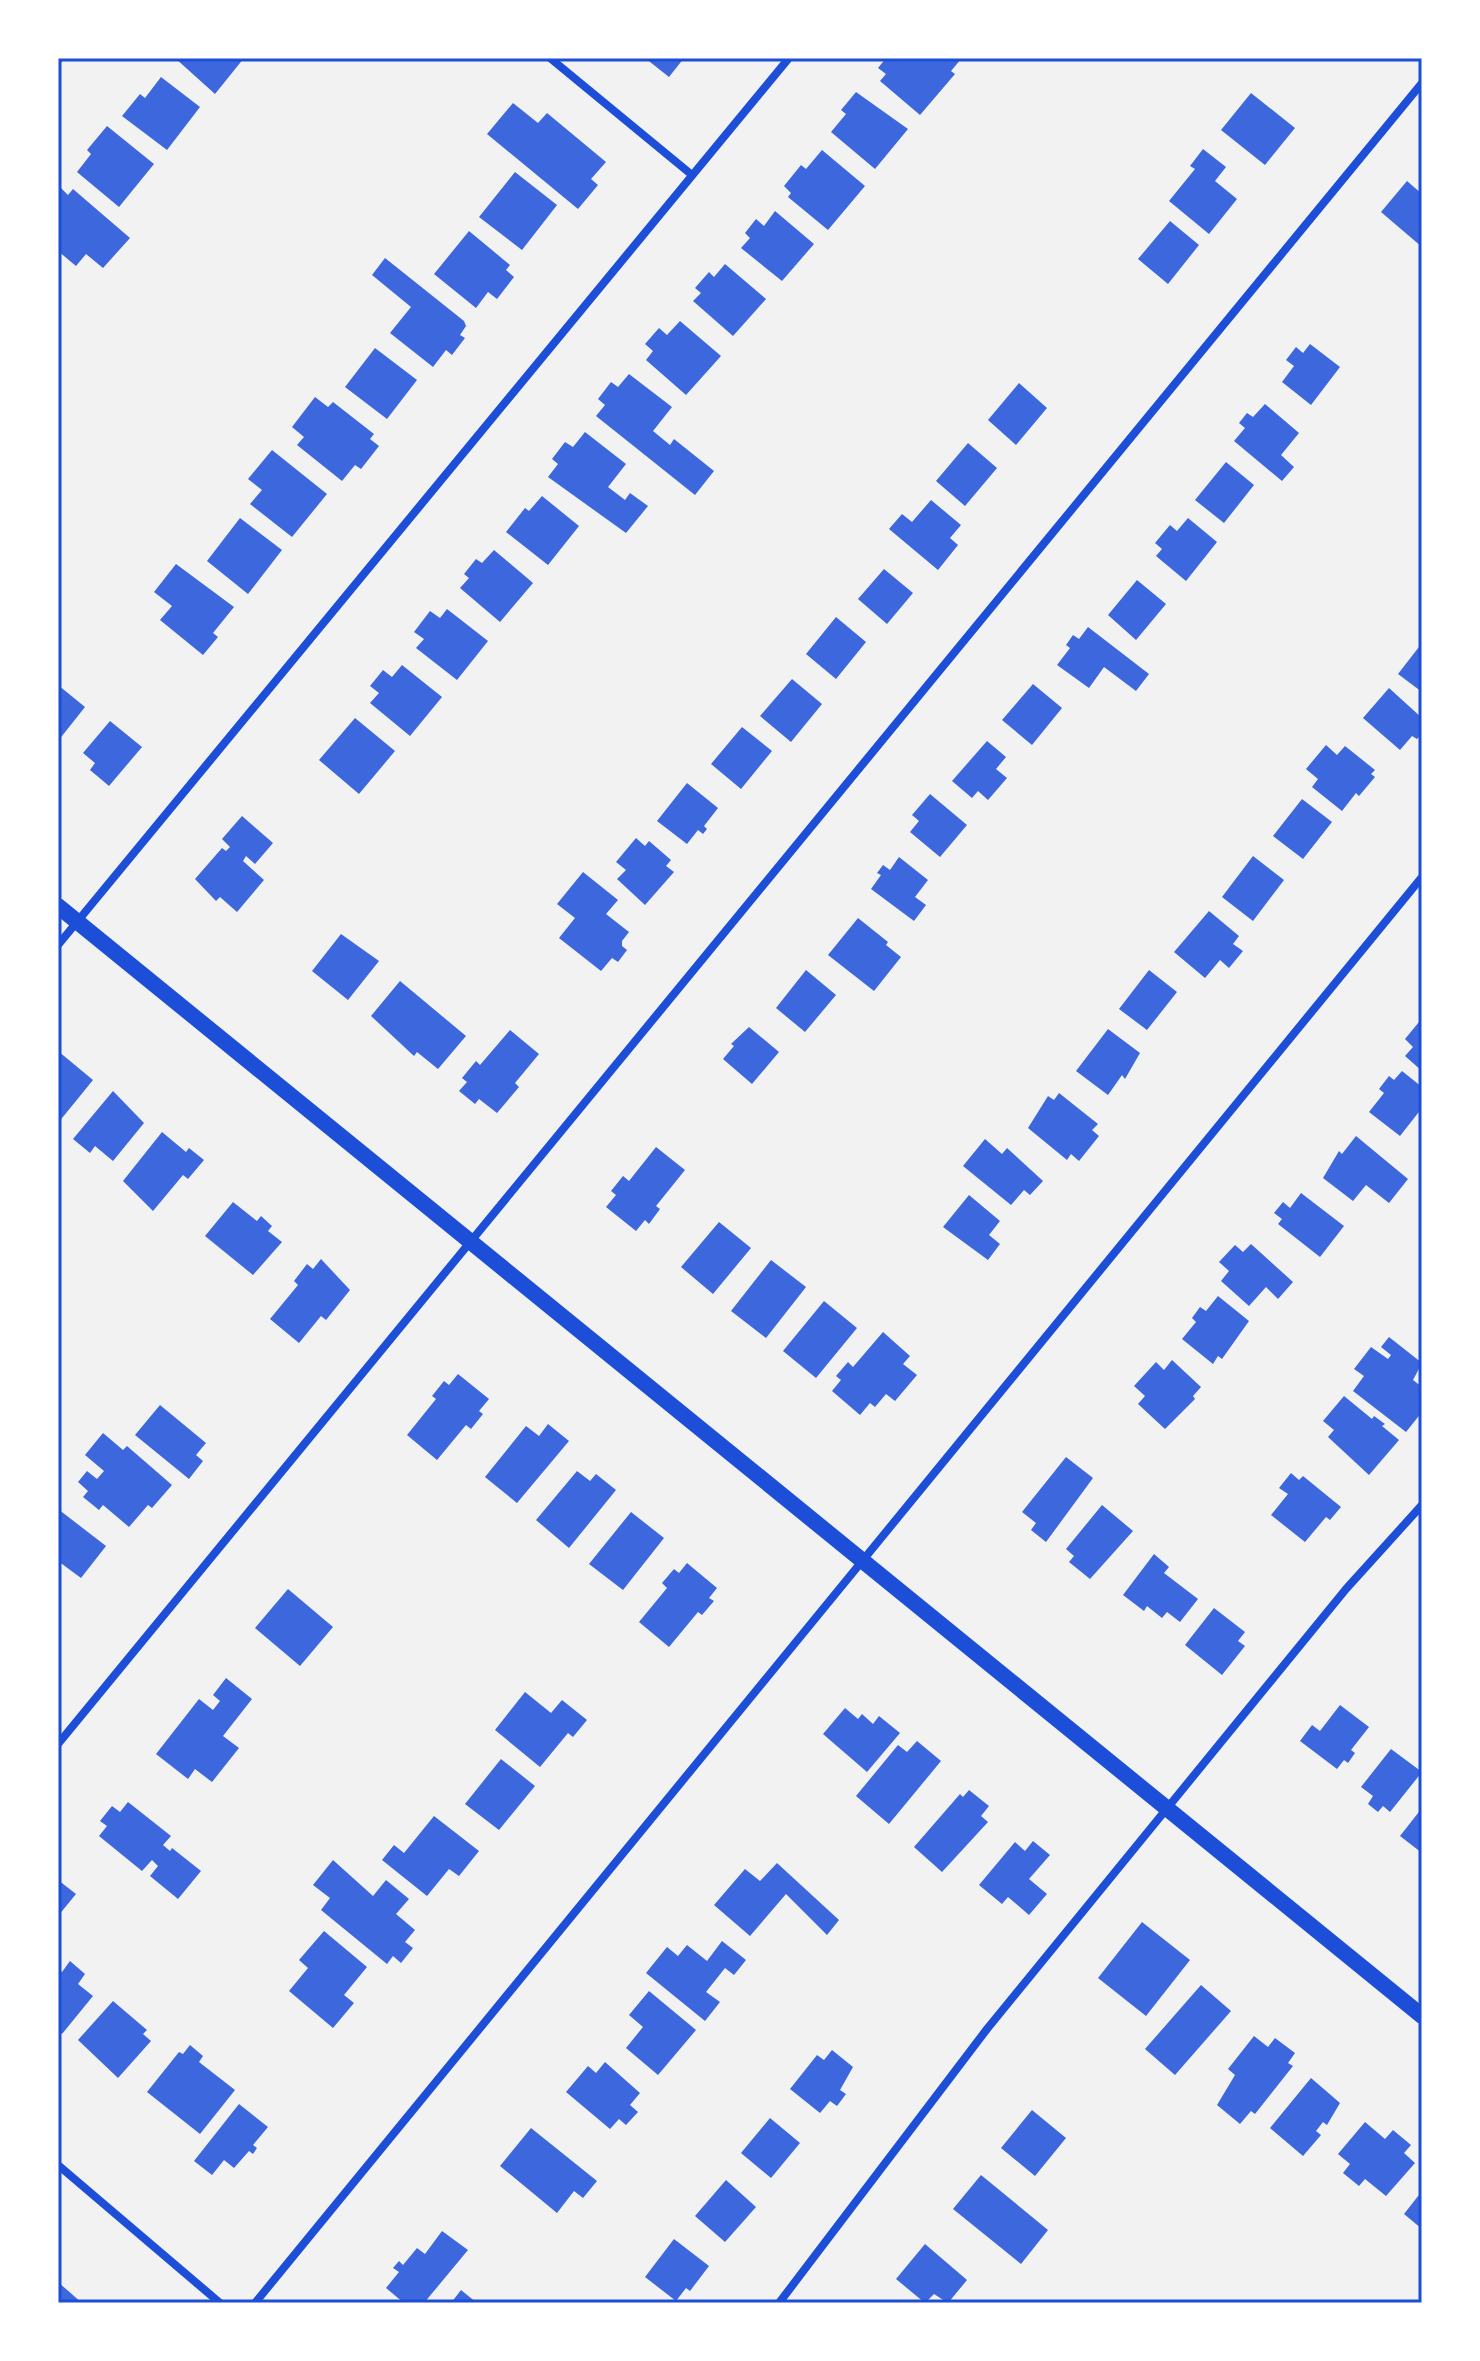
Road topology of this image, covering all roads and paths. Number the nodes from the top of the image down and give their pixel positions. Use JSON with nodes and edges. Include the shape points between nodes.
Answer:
{"nodes":[{"id":1,"x":550,"y":58,"type":"edge"},
{"id":2,"x":789,"y":58,"type":"edge"},
{"id":3,"x":1422,"y":83,"type":"edge"},
{"id":4,"x":692,"y":175,"type":"junction"},
{"id":5,"x":1422,"y":877,"type":"edge"},
{"id":6,"x":58,"y":906,"type":"edge"},
{"id":7,"x":77,"y":922,"type":"junction"},
{"id":8,"x":58,"y":945,"type":"edge"},
{"id":9,"x":471,"y":1241,"type":"junction"},
{"id":10,"x":1422,"y":1505,"type":"edge"},
{"id":11,"x":861,"y":1562,"type":"junction"},
{"id":12,"x":58,"y":1744,"type":"edge"},
{"id":13,"x":1168,"y":1810,"type":"junction"},
{"id":14,"x":1422,"y":2016,"type":"edge"},
{"id":15,"x":58,"y":2165,"type":"edge"},
{"id":16,"x":220,"y":2303,"type":"edge"},
{"id":17,"x":255,"y":2303,"type":"edge"},
{"id":18,"x":779,"y":2303,"type":"edge"}],
"edges":[{"from":1,"to":4,"type":"street"},
{"from":2,"to":4,"type":"street"},
{"from":3,"to":9,"type":"street"},
{"from":4,"to":7,"type":"street"},
{"from":5,"to":11,"type":"street"},
{"from":6,"to":7,"type":"main road"},
{"from":7,"to":8,"type":"street"},
{"from":7,"to":9,"type":"main road"},
{"from":9,"to":11,"type":"main road"},
{"from":9,"to":12,"type":"street"},
{"from":10,"to":13,"type":"street","via":[[1346,1589]]},
{"from":11,"to":13,"type":"main road"},
{"from":11,"to":17,"type":"street"},
{"from":13,"to":14,"type":"main road"},
{"from":13,"to":18,"type":"street","via":[[987,2029]]},
{"from":15,"to":16,"type":"street"}]}
